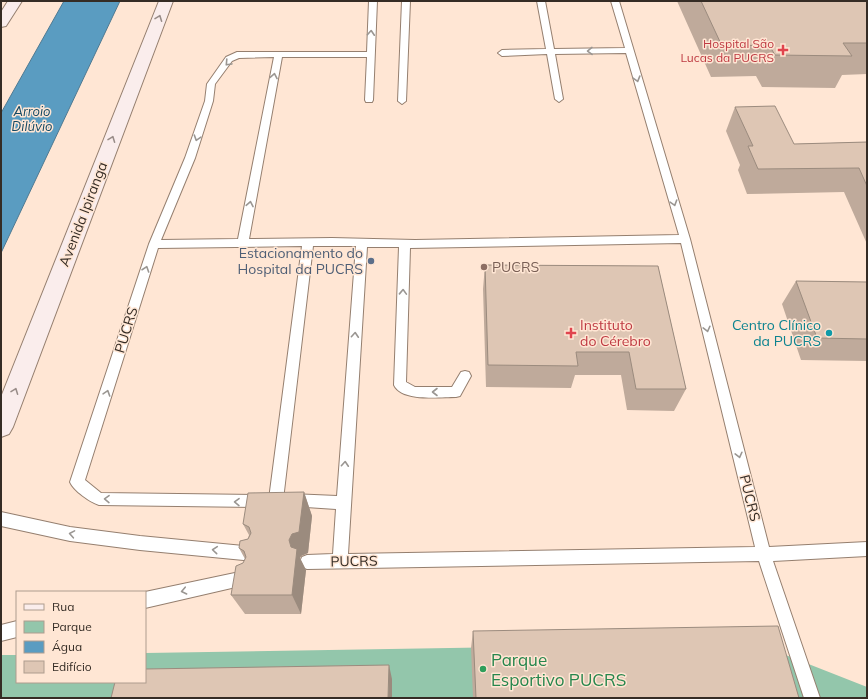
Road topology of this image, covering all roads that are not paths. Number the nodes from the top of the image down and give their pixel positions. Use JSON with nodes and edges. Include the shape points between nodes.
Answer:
{"nodes":[{"id":1,"x":15,"y":1,"type":"edge"},
{"id":2,"x":166,"y":1,"type":"edge"},
{"id":3,"x":374,"y":1,"type":"edge"},
{"id":4,"x":406,"y":1,"type":"edge"},
{"id":5,"x":542,"y":1,"type":"edge"},
{"id":6,"x":615,"y":1,"type":"edge"},
{"id":7,"x":1,"y":23,"type":"edge"},
{"id":8,"x":629,"y":50,"type":"junction"},
{"id":9,"x":550,"y":52,"type":"junction"},
{"id":10,"x":502,"y":53,"type":"dead end"},
{"id":11,"x":370,"y":54,"type":"junction"},
{"id":12,"x":278,"y":56,"type":"junction"},
{"id":13,"x":559,"y":99,"type":"dead end"},
{"id":14,"x":369,"y":100,"type":"dead end"},
{"id":15,"x":402,"y":101,"type":"dead end"},
{"id":16,"x":685,"y":239,"type":"junction"},
{"id":17,"x":243,"y":242,"type":"junction"},
{"id":18,"x":308,"y":242,"type":"junction"},
{"id":19,"x":362,"y":243,"type":"junction"},
{"id":20,"x":154,"y":244,"type":"junction"},
{"id":21,"x":405,"y":244,"type":"junction"},
{"id":22,"x":465,"y":376,"type":"dead end"},
{"id":23,"x":1,"y":427,"type":"edge"},
{"id":24,"x":276,"y":500,"type":"junction"},
{"id":25,"x":343,"y":503,"type":"junction"},
{"id":26,"x":1,"y":519,"type":"edge"},
{"id":27,"x":867,"y":549,"type":"edge"},
{"id":28,"x":254,"y":554,"type":"edge"},
{"id":29,"x":764,"y":554,"type":"junction"},
{"id":30,"x":340,"y":561,"type":"junction"},
{"id":31,"x":307,"y":562,"type":"dead end"},
{"id":32,"x":250,"y":577,"type":"edge"},
{"id":33,"x":146,"y":600,"type":"edge"},
{"id":34,"x":16,"y":629,"type":"edge"},
{"id":35,"x":1,"y":633,"type":"edge"},
{"id":36,"x":812,"y":698,"type":"edge"}],
"edges":[{"from":1,"to":7,"type":"main road"},
{"from":23,"to":2,"type":"main road","name":"Avenida Ipiranga","one_way":true},
{"from":11,"to":3,"type":"lane","one_way":true},
{"from":4,"to":15,"type":"lane"},
{"from":5,"to":9,"type":"lane"},
{"from":6,"to":8,"type":"lane","name":"PUCRS"},
{"from":8,"to":9,"type":"lane","one_way":true},
{"from":8,"to":16,"type":"lane","name":"PUCRS","one_way":true},
{"from":9,"to":10,"type":"lane"},
{"from":9,"to":13,"type":"lane"},
{"from":11,"to":12,"type":"lane","name":"PUCRS"},
{"from":11,"to":14,"type":"lane"},
{"from":17,"to":12,"type":"lane","one_way":true},
{"from":12,"to":20,"type":"lane","name":"PUCRS","one_way":true,"via":[[237,55],[229,59],[211,84],[209,101],[190,158]]},
{"from":16,"to":21,"type":"lane"},
{"from":16,"to":29,"type":"lane","name":"PUCRS","one_way":true},
{"from":17,"to":18,"type":"lane"},
{"from":17,"to":20,"type":"lane"},
{"from":18,"to":19,"type":"lane"},
{"from":18,"to":24,"type":"lane"},
{"from":19,"to":21,"type":"lane"},
{"from":25,"to":19,"type":"lane","one_way":true},
{"from":24,"to":20,"type":"lane","name":"PUCRS","one_way":true,"via":[[253,502],[99,499],[77,482]]},
{"from":22,"to":21,"type":"lane","one_way":true,"via":[[456,392],[413,392],[400,385]]},
{"from":24,"to":25,"type":"lane"},
{"from":25,"to":30,"type":"lane"},
{"from":28,"to":26,"type":"lane","one_way":true,"via":[[70,534]]},
{"from":27,"to":29,"type":"lane"},
{"from":29,"to":30,"type":"lane","name":"PUCRS"},
{"from":29,"to":36,"type":"lane"},
{"from":30,"to":31,"type":"lane","name":"PUCRS"},
{"from":32,"to":33,"type":"lane","one_way":true},
{"from":34,"to":35,"type":"lane"}]}
